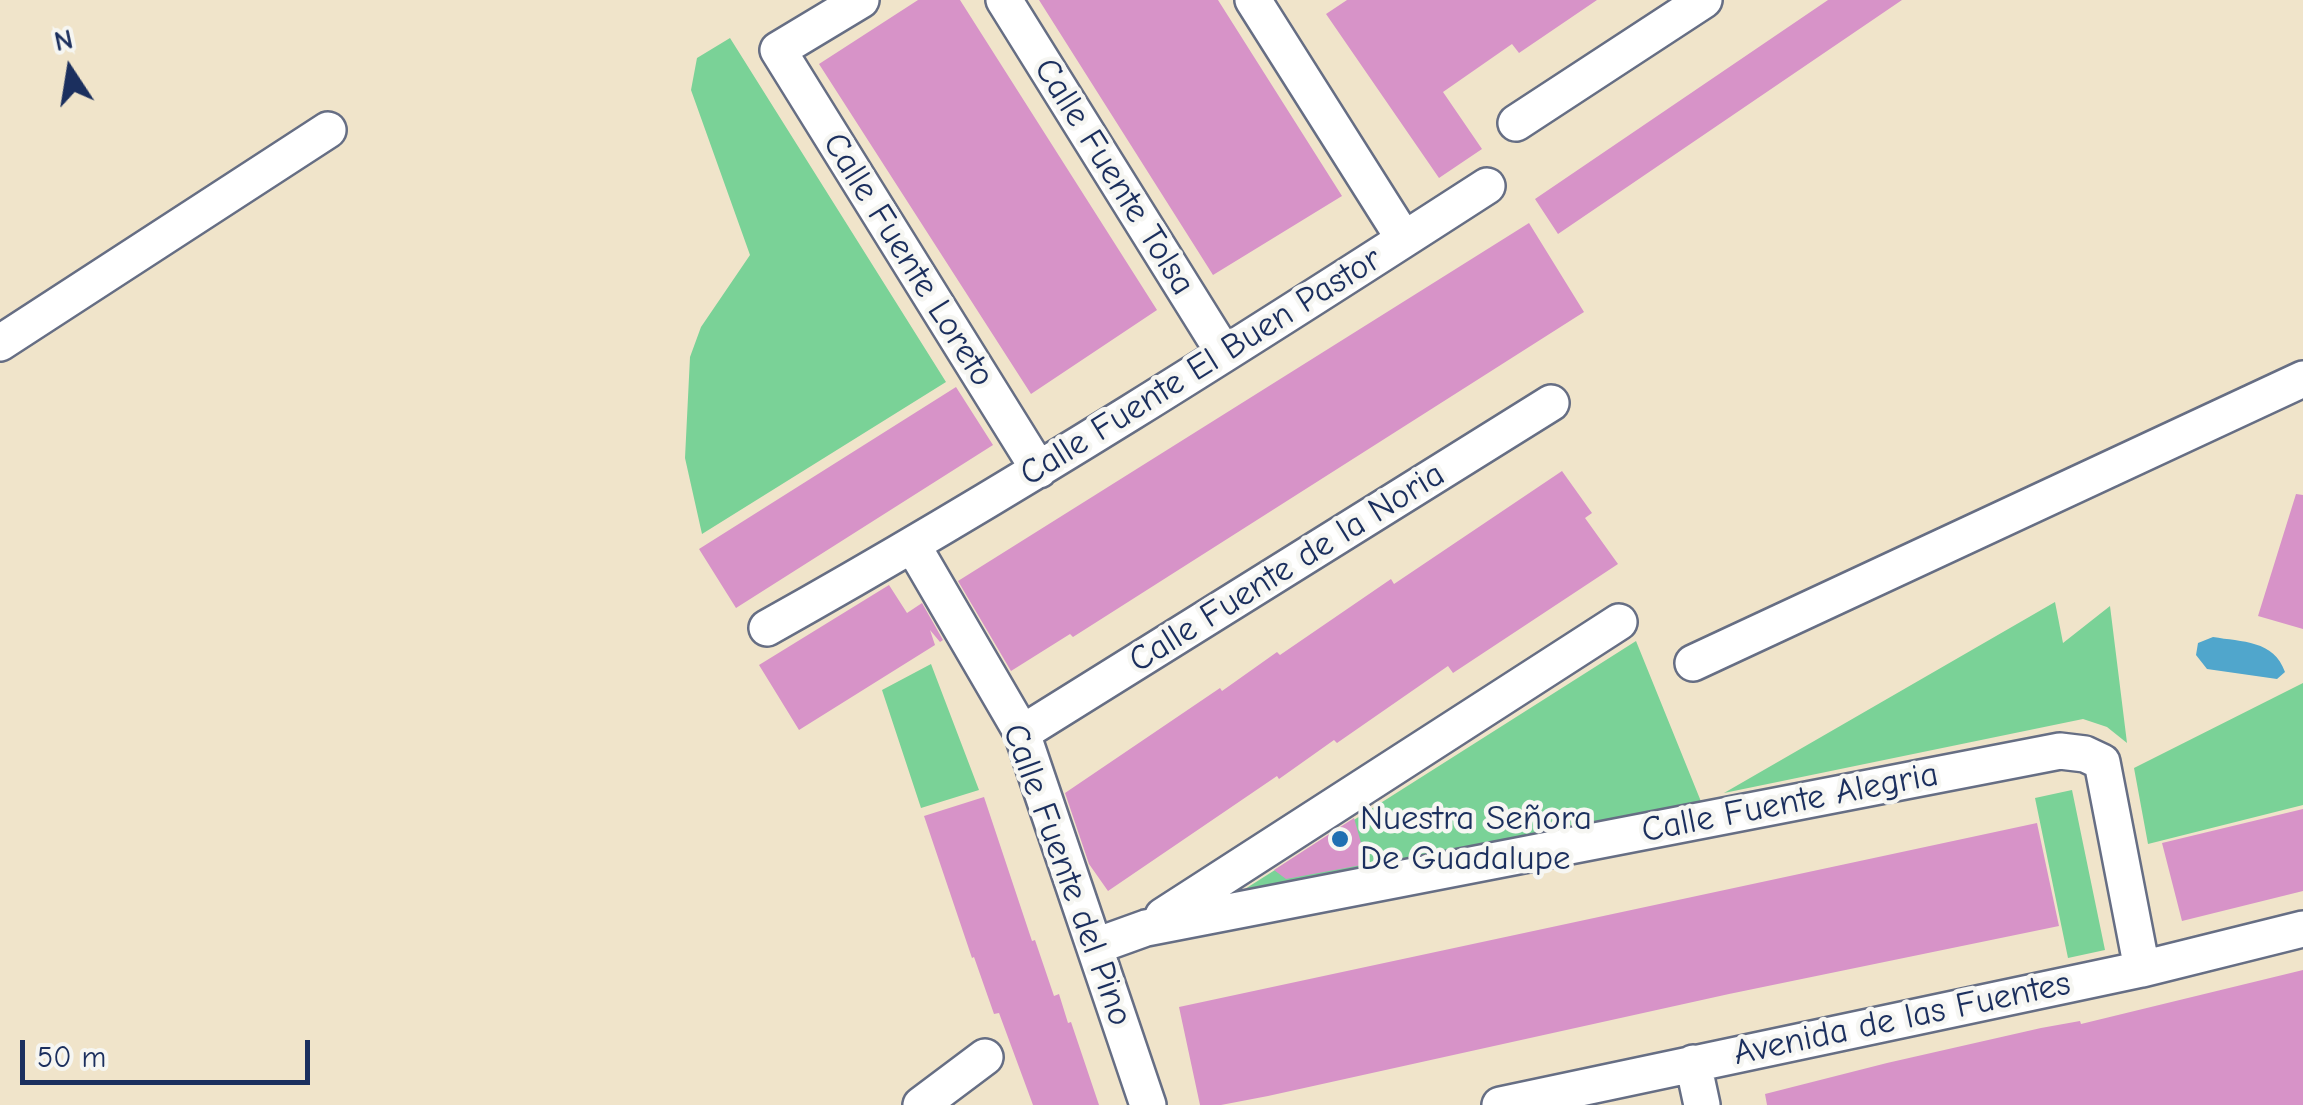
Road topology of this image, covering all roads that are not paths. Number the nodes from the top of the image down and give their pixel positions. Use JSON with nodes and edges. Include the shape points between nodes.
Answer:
{"nodes":[{"id":1,"x":860,"y":0,"type":"edge"},
{"id":2,"x":1004,"y":0,"type":"edge"},
{"id":3,"x":1252,"y":0,"type":"edge"},
{"id":4,"x":1704,"y":0,"type":"edge"},
{"id":5,"x":1516,"y":123,"type":"dead end"},
{"id":6,"x":328,"y":130,"type":"dead end"},
{"id":7,"x":1487,"y":186,"type":"dead end"},
{"id":8,"x":1404,"y":240,"type":"junction"},
{"id":9,"x":0,"y":343,"type":"edge"},
{"id":10,"x":1224,"y":353,"type":"junction"},
{"id":11,"x":2303,"y":379,"type":"edge"},
{"id":12,"x":1551,"y":403,"type":"dead end"},
{"id":13,"x":1038,"y":470,"type":"junction"},
{"id":14,"x":913,"y":546,"type":"junction"},
{"id":15,"x":1620,"y":622,"type":"dead end"},
{"id":16,"x":767,"y":628,"type":"dead end"},
{"id":17,"x":1693,"y":664,"type":"dead end"},
{"id":18,"x":1022,"y":733,"type":"junction"},
{"id":19,"x":1146,"y":928,"type":"junction"},
{"id":20,"x":2303,"y":930,"type":"edge"},
{"id":21,"x":1096,"y":946,"type":"junction"},
{"id":22,"x":2142,"y":970,"type":"junction"},
{"id":23,"x":985,"y":1057,"type":"dead end"},
{"id":24,"x":1692,"y":1063,"type":"junction"},
{"id":25,"x":921,"y":1105,"type":"edge"},
{"id":26,"x":1148,"y":1105,"type":"edge"},
{"id":27,"x":1500,"y":1105,"type":"edge"},
{"id":28,"x":1702,"y":1105,"type":"edge"}],
"edges":[{"from":1,"to":13,"type":"street","name":"Calle Fuente Loreto","via":[[778,50]]},
{"from":2,"to":10,"type":"street","name":"Calle Fuente Tolsa"},
{"from":3,"to":8,"type":"street"},
{"from":4,"to":5,"type":"street"},
{"from":6,"to":9,"type":"street"},
{"from":7,"to":8,"type":"street","name":"Calle Fuente El Buen Pastor"},
{"from":8,"to":10,"type":"street","name":"Calle Fuente El Buen Pastor"},
{"from":10,"to":13,"type":"street","name":"Calle Fuente El Buen Pastor"},
{"from":11,"to":17,"type":"street"},
{"from":12,"to":18,"type":"street","name":"Calle Fuente de la Noria"},
{"from":13,"to":14,"type":"street","name":"Calle Fuente El Buen Pastor"},
{"from":14,"to":16,"type":"street","name":"Calle Fuente El Buen Pastor"},
{"from":14,"to":18,"type":"street","name":"Calle Fuente del Pino"},
{"from":15,"to":19,"type":"street"},
{"from":18,"to":21,"type":"street","name":"Calle Fuente del Pino"},
{"from":19,"to":21,"type":"street","name":"Calle Fuente Alegria"},
{"from":19,"to":22,"type":"street","name":"Calle Fuente Alegria","via":[[2060,751],[2102,762]]},
{"from":20,"to":22,"type":"street","name":"Avenida de las Fuentes"},
{"from":21,"to":26,"type":"street","name":"Calle Fuente del Pino"},
{"from":22,"to":24,"type":"street","name":"Avenida de las Fuentes"},
{"from":23,"to":25,"type":"street"},
{"from":24,"to":27,"type":"street","name":"Avenida de las Fuentes"},
{"from":24,"to":28,"type":"street"}]}
